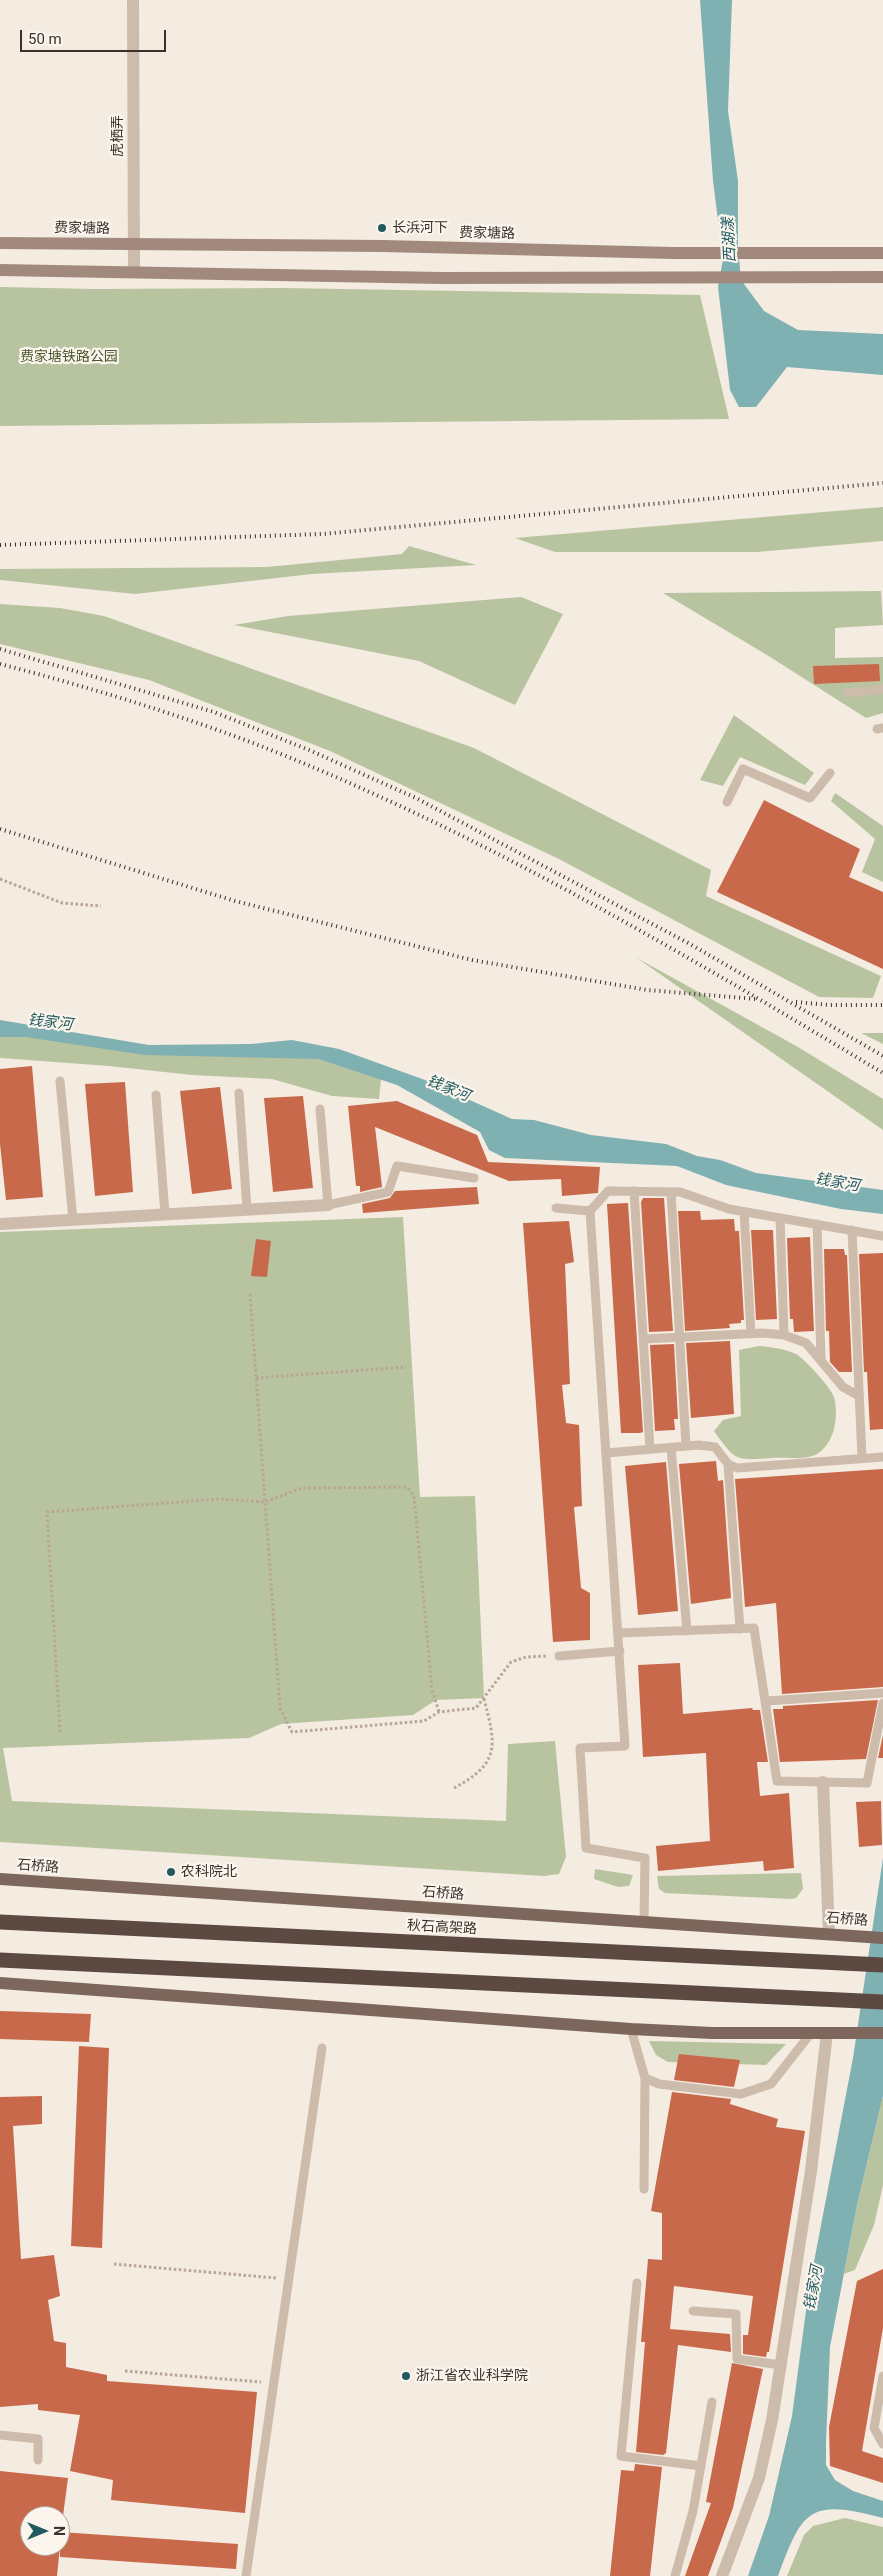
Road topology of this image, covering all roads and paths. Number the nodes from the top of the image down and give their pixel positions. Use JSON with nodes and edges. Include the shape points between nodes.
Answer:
{"nodes":[{"id":1,"x":133,"y":0,"type":"edge"},
{"id":2,"x":0,"y":243,"type":"edge"},
{"id":3,"x":133,"y":245,"type":"junction"},
{"id":4,"x":883,"y":253,"type":"edge"},
{"id":5,"x":0,"y":270,"type":"edge"},
{"id":6,"x":134,"y":272,"type":"junction"},
{"id":7,"x":883,"y":277,"type":"edge"},
{"id":8,"x":883,"y":689,"type":"edge"},
{"id":9,"x":847,"y":693,"type":"dead end"},
{"id":10,"x":830,"y":773,"type":"dead end"},
{"id":11,"x":727,"y":802,"type":"dead end"},
{"id":12,"x":0,"y":879,"type":"edge"},
{"id":13,"x":101,"y":906,"type":"dead end"},
{"id":14,"x":60,"y":1080,"type":"dead end"},
{"id":15,"x":239,"y":1093,"type":"dead end"},
{"id":16,"x":156,"y":1095,"type":"dead end"},
{"id":17,"x":320,"y":1109,"type":"dead end"},
{"id":18,"x":474,"y":1178,"type":"dead end"},
{"id":19,"x":634,"y":1190,"type":"junction"},
{"id":20,"x":671,"y":1192,"type":"junction"},
{"id":21,"x":328,"y":1206,"type":"junction"},
{"id":22,"x":556,"y":1208,"type":"dead end"},
{"id":23,"x":247,"y":1210,"type":"junction"},
{"id":24,"x":590,"y":1211,"type":"junction"},
{"id":25,"x":744,"y":1212,"type":"junction"},
{"id":26,"x":164,"y":1214,"type":"junction"},
{"id":27,"x":780,"y":1218,"type":"junction"},
{"id":28,"x":73,"y":1220,"type":"junction"},
{"id":29,"x":0,"y":1224,"type":"edge"},
{"id":30,"x":817,"y":1224,"type":"junction"},
{"id":31,"x":852,"y":1230,"type":"junction"},
{"id":32,"x":883,"y":1236,"type":"edge"},
{"id":33,"x":250,"y":1294,"type":"dead end"},
{"id":34,"x":751,"y":1334,"type":"junction"},
{"id":35,"x":784,"y":1335,"type":"junction"},
{"id":36,"x":680,"y":1337,"type":"junction"},
{"id":37,"x":644,"y":1339,"type":"junction"},
{"id":38,"x":821,"y":1360,"type":"junction"},
{"id":39,"x":406,"y":1367,"type":"dead end"},
{"id":40,"x":256,"y":1378,"type":"junction"},
{"id":41,"x":859,"y":1396,"type":"junction"},
{"id":42,"x":686,"y":1446,"type":"junction"},
{"id":43,"x":671,"y":1447,"type":"junction"},
{"id":44,"x":650,"y":1449,"type":"junction"},
{"id":45,"x":606,"y":1453,"type":"junction"},
{"id":46,"x":883,"y":1457,"type":"edge"},
{"id":47,"x":862,"y":1458,"type":"junction"},
{"id":48,"x":728,"y":1464,"type":"junction"},
{"id":49,"x":265,"y":1502,"type":"junction"},
{"id":50,"x":740,"y":1628,"type":"junction"},
{"id":51,"x":686,"y":1630,"type":"junction"},
{"id":52,"x":619,"y":1633,"type":"junction"},
{"id":53,"x":620,"y":1651,"type":"junction"},
{"id":54,"x":559,"y":1656,"type":"joint"},
{"id":55,"x":883,"y":1693,"type":"edge"},
{"id":56,"x":484,"y":1698,"type":"junction"},
{"id":57,"x":767,"y":1701,"type":"junction"},
{"id":58,"x":883,"y":1703,"type":"edge"},
{"id":59,"x":439,"y":1712,"type":"junction"},
{"id":60,"x":60,"y":1732,"type":"dead end"},
{"id":61,"x":823,"y":1782,"type":"junction"},
{"id":62,"x":454,"y":1788,"type":"dead end"},
{"id":63,"x":0,"y":1879,"type":"edge"},
{"id":64,"x":0,"y":1922,"type":"edge"},
{"id":65,"x":644,"y":1922,"type":"junction"},
{"id":66,"x":829,"y":1934,"type":"junction"},
{"id":67,"x":883,"y":1938,"type":"edge"},
{"id":68,"x":0,"y":1960,"type":"edge"},
{"id":69,"x":883,"y":1965,"type":"edge"},
{"id":70,"x":0,"y":1983,"type":"edge"},
{"id":71,"x":883,"y":2002,"type":"edge"},
{"id":72,"x":631,"y":2030,"type":"junction"},
{"id":73,"x":834,"y":2032,"type":"junction"},
{"id":74,"x":811,"y":2033,"type":"junction"},
{"id":75,"x":883,"y":2033,"type":"edge"},
{"id":76,"x":322,"y":2048,"type":"dead end"},
{"id":77,"x":645,"y":2078,"type":"junction"},
{"id":78,"x":644,"y":2189,"type":"dead end"},
{"id":79,"x":114,"y":2264,"type":"dead end"},
{"id":80,"x":289,"y":2279,"type":"junction"},
{"id":81,"x":637,"y":2283,"type":"dead end"},
{"id":82,"x":693,"y":2311,"type":"dead end"},
{"id":83,"x":781,"y":2365,"type":"junction"},
{"id":84,"x":125,"y":2371,"type":"dead end"},
{"id":85,"x":883,"y":2376,"type":"edge"},
{"id":86,"x":274,"y":2383,"type":"junction"},
{"id":87,"x":712,"y":2402,"type":"dead end"},
{"id":88,"x":0,"y":2435,"type":"edge"},
{"id":89,"x":883,"y":2444,"type":"edge"},
{"id":90,"x":38,"y":2460,"type":"dead end"},
{"id":91,"x":701,"y":2466,"type":"junction"},
{"id":92,"x":246,"y":2576,"type":"edge"},
{"id":93,"x":675,"y":2576,"type":"edge"},
{"id":94,"x":722,"y":2576,"type":"edge"}],
"edges":[{"from":1,"to":3,"type":"street","name":"虎栖弄"},
{"from":2,"to":3,"type":"street","name":"费家塘路"},
{"from":3,"to":4,"type":"street","name":"费家塘路"},
{"from":3,"to":6,"type":"street","name":"虎栖弄"},
{"from":5,"to":6,"type":"street"},
{"from":6,"to":7,"type":"street","via":[[442,278]]},
{"from":8,"to":9,"type":"lane"},
{"from":10,"to":11,"type":"lane","via":[[810,798],[743,769]]},
{"from":12,"to":13,"type":"path","via":[[62,903]]},
{"from":14,"to":28,"type":"lane"},
{"from":15,"to":23,"type":"lane"},
{"from":16,"to":26,"type":"lane"},
{"from":17,"to":21,"type":"lane"},
{"from":18,"to":21,"type":"lane","via":[[397,1166],[388,1192]]},
{"from":19,"to":20,"type":"lane"},
{"from":19,"to":24,"type":"lane","via":[[608,1191]]},
{"from":19,"to":37,"type":"lane"},
{"from":20,"to":25,"type":"lane"},
{"from":20,"to":36,"type":"lane"},
{"from":21,"to":23,"type":"street"},
{"from":22,"to":24,"type":"lane"},
{"from":23,"to":26,"type":"street"},
{"from":24,"to":45,"type":"lane"},
{"from":25,"to":27,"type":"lane"},
{"from":25,"to":34,"type":"lane"},
{"from":26,"to":28,"type":"street"},
{"from":27,"to":30,"type":"lane"},
{"from":27,"to":35,"type":"lane"},
{"from":28,"to":29,"type":"street"},
{"from":30,"to":31,"type":"lane"},
{"from":30,"to":38,"type":"lane"},
{"from":31,"to":32,"type":"lane"},
{"from":31,"to":41,"type":"lane"},
{"from":33,"to":40,"type":"path"},
{"from":34,"to":35,"type":"lane"},
{"from":34,"to":36,"type":"lane"},
{"from":35,"to":38,"type":"lane","via":[[806,1343]]},
{"from":36,"to":37,"type":"lane"},
{"from":36,"to":42,"type":"lane"},
{"from":37,"to":44,"type":"lane"},
{"from":38,"to":41,"type":"lane","via":[[844,1388]]},
{"from":39,"to":40,"type":"path"},
{"from":40,"to":49,"type":"path"},
{"from":41,"to":47,"type":"lane"},
{"from":42,"to":43,"type":"lane"},
{"from":42,"to":48,"type":"lane","via":[[715,1446]]},
{"from":43,"to":44,"type":"lane"},
{"from":43,"to":51,"type":"lane"},
{"from":44,"to":45,"type":"lane"},
{"from":45,"to":52,"type":"lane"},
{"from":46,"to":47,"type":"lane"},
{"from":47,"to":48,"type":"lane","via":[[737,1468]]},
{"from":48,"to":50,"type":"lane"},
{"from":49,"to":59,"type":"path","via":[[302,1488],[407,1487],[414,1496],[432,1690]]},
{"from":49,"to":59,"type":"path","via":[[280,1708],[292,1732],[424,1721]]},
{"from":49,"to":60,"type":"path","via":[[219,1499],[48,1512]]},
{"from":50,"to":51,"type":"lane"},
{"from":50,"to":57,"type":"lane","via":[[754,1628]]},
{"from":51,"to":52,"type":"lane"},
{"from":52,"to":53,"type":"lane"},
{"from":53,"to":54,"type":"lane"},
{"from":53,"to":65,"type":"lane","via":[[625,1746],[580,1748],[586,1848],[645,1858]]},
{"from":54,"to":56,"type":"path","via":[[526,1657],[511,1662]]},
{"from":55,"to":57,"type":"lane"},
{"from":56,"to":59,"type":"path","via":[[476,1708]]},
{"from":56,"to":62,"type":"path","via":[[492,1729],[492,1747],[487,1762],[476,1776]]},
{"from":57,"to":61,"type":"lane","via":[[777,1781]]},
{"from":58,"to":61,"type":"lane","via":[[867,1783]]},
{"from":61,"to":66,"type":"street"},
{"from":63,"to":65,"type":"main road","name":"石桥路"},
{"from":64,"to":69,"type":"highway","name":"秋石高架路"},
{"from":65,"to":66,"type":"main road","name":"石桥路"},
{"from":66,"to":67,"type":"main road","name":"石桥路"},
{"from":68,"to":71,"type":"highway"},
{"from":70,"to":72,"type":"main road"},
{"from":72,"to":74,"type":"main road"},
{"from":72,"to":77,"type":"lane"},
{"from":73,"to":74,"type":"main road"},
{"from":73,"to":75,"type":"main road"},
{"from":73,"to":83,"type":"street"},
{"from":74,"to":77,"type":"lane","via":[[771,2084],[741,2094],[659,2084]]},
{"from":76,"to":80,"type":"lane"},
{"from":77,"to":78,"type":"lane"},
{"from":79,"to":80,"type":"path"},
{"from":80,"to":86,"type":"lane"},
{"from":81,"to":91,"type":"lane","via":[[621,2456]]},
{"from":82,"to":83,"type":"lane","via":[[736,2314],[737,2359]]},
{"from":83,"to":94,"type":"street","via":[[759,2478]]},
{"from":84,"to":86,"type":"path"},
{"from":85,"to":89,"type":"lane","via":[[874,2428]]},
{"from":86,"to":92,"type":"lane"},
{"from":87,"to":91,"type":"lane"},
{"from":88,"to":90,"type":"lane","via":[[38,2439]]},
{"from":91,"to":93,"type":"lane","via":[[693,2511]]}]}
